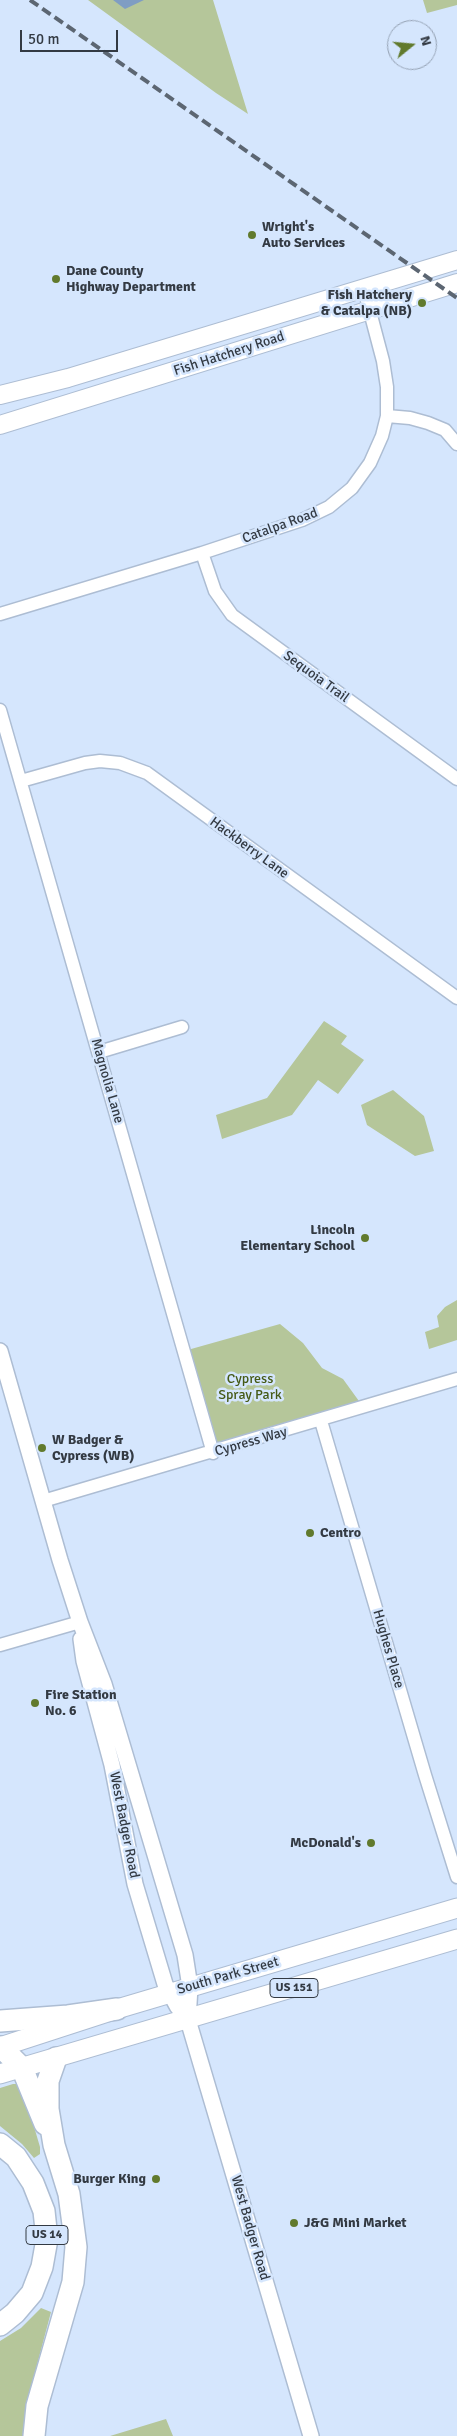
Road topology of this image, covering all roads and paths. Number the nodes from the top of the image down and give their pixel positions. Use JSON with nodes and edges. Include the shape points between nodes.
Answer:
{"nodes":[{"id":1,"x":457,"y":260,"type":"edge"},
{"id":2,"x":457,"y":283,"type":"edge"},
{"id":3,"x":364,"y":289,"type":"junction"},
{"id":4,"x":370,"y":310,"type":"junction"},
{"id":5,"x":0,"y":395,"type":"edge"},
{"id":6,"x":387,"y":416,"type":"junction"},
{"id":7,"x":0,"y":425,"type":"edge"},
{"id":8,"x":457,"y":444,"type":"edge"},
{"id":9,"x":202,"y":553,"type":"junction"},
{"id":10,"x":0,"y":614,"type":"edge"},
{"id":11,"x":0,"y":710,"type":"edge"},
{"id":12,"x":457,"y":779,"type":"edge"},
{"id":13,"x":20,"y":781,"type":"junction"},
{"id":14,"x":457,"y":998,"type":"edge"},
{"id":15,"x":182,"y":1027,"type":"dead end"},
{"id":16,"x":99,"y":1052,"type":"junction"},
{"id":17,"x":0,"y":1351,"type":"edge"},
{"id":18,"x":457,"y":1379,"type":"edge"},
{"id":19,"x":321,"y":1421,"type":"junction"},
{"id":20,"x":213,"y":1453,"type":"junction"},
{"id":21,"x":44,"y":1501,"type":"junction"},
{"id":22,"x":80,"y":1622,"type":"junction"},
{"id":23,"x":0,"y":1645,"type":"edge"},
{"id":24,"x":457,"y":1877,"type":"edge"},
{"id":25,"x":457,"y":1908,"type":"edge"},
{"id":26,"x":457,"y":1939,"type":"edge"},
{"id":27,"x":190,"y":1987,"type":"junction"},
{"id":28,"x":170,"y":1993,"type":"junction"},
{"id":29,"x":117,"y":2009,"type":"junction"},
{"id":30,"x":188,"y":2020,"type":"junction"},
{"id":31,"x":0,"y":2021,"type":"edge"},
{"id":32,"x":1,"y":2047,"type":"edge"},
{"id":33,"x":56,"y":2058,"type":"junction"},
{"id":34,"x":22,"y":2068,"type":"junction"},
{"id":35,"x":0,"y":2074,"type":"edge"},
{"id":36,"x":0,"y":2144,"type":"edge"},
{"id":37,"x":54,"y":2144,"type":"junction"},
{"id":38,"x":0,"y":2325,"type":"edge"},
{"id":39,"x":34,"y":2436,"type":"edge"},
{"id":40,"x":311,"y":2436,"type":"edge"}],
"edges":[{"from":1,"to":3,"type":"main road","name":"Fish Hatchery Road"},
{"from":2,"to":4,"type":"main road","name":"Fish Hatchery Road"},
{"from":3,"to":4,"type":"street","name":"Catalpa Road"},
{"from":3,"to":5,"type":"main road","name":"Fish Hatchery Road","via":[[68,378]]},
{"from":4,"to":6,"type":"street","name":"Catalpa Road","via":[[383,361]]},
{"from":4,"to":7,"type":"main road","name":"Fish Hatchery Road"},
{"from":6,"to":8,"type":"street","via":[[428,423],[444,430]]},
{"from":6,"to":9,"type":"street","name":"Catalpa Road","via":[[370,463],[352,488],[329,507],[302,520]]},
{"from":9,"to":10,"type":"street","name":"Catalpa Road"},
{"from":9,"to":12,"type":"street","name":"Sequoia Trail","via":[[215,591],[232,615]]},
{"from":11,"to":13,"type":"street","name":"Magnolia Lane"},
{"from":13,"to":14,"type":"street","name":"Hackberry Lane","via":[[85,762],[100,761],[120,763],[147,773]]},
{"from":13,"to":16,"type":"street","name":"Magnolia Lane"},
{"from":15,"to":16,"type":"street"},
{"from":16,"to":20,"type":"street","name":"Magnolia Lane"},
{"from":17,"to":21,"type":"street","name":"West Badger Road"},
{"from":18,"to":19,"type":"street","name":"Cypress Way"},
{"from":19,"to":20,"type":"street","name":"Cypress Way"},
{"from":19,"to":24,"type":"street","name":"Hughes Place"},
{"from":20,"to":21,"type":"street","name":"Cypress Way"},
{"from":21,"to":22,"type":"street","name":"West Badger Road"},
{"from":22,"to":23,"type":"street"},
{"from":22,"to":27,"type":"street","name":"West Badger Road","via":[[104,1684],[143,1809],[186,1961]]},
{"from":22,"to":28,"type":"street","name":"West Badger Road","via":[[84,1660],[112,1765],[127,1853],[158,1963]]},
{"from":25,"to":27,"type":"main road","name":"South Park Street","number":"US 151"},
{"from":26,"to":30,"type":"main road","number":"US 151"},
{"from":27,"to":28,"type":"main road","name":"South Park Street","number":"US 151"},
{"from":27,"to":30,"type":"street","name":"West Badger Road"},
{"from":28,"to":29,"type":"main road","name":"South Park Street","number":"US 151"},
{"from":28,"to":30,"type":"street","name":"West Badger Road"},
{"from":29,"to":31,"type":"highway","number":"US 151"},
{"from":29,"to":32,"type":"main road","name":"South Park Street"},
{"from":30,"to":33,"type":"main road","number":"US 151"},
{"from":30,"to":40,"type":"street","name":"West Badger Road"},
{"from":32,"to":34,"type":"highway"},
{"from":33,"to":34,"type":"main road","number":"US 151"},
{"from":33,"to":37,"type":"highway","via":[[48,2081],[48,2109]]},
{"from":34,"to":35,"type":"main road","number":"US 151"},
{"from":34,"to":37,"type":"highway"},
{"from":36,"to":38,"type":"highway","number":"US 14","via":[[16,2157],[33,2183],[44,2211],[47,2239],[42,2267],[32,2293]]},
{"from":37,"to":39,"type":"highway","via":[[69,2194],[76,2246],[73,2282],[36,2406]]}]}
